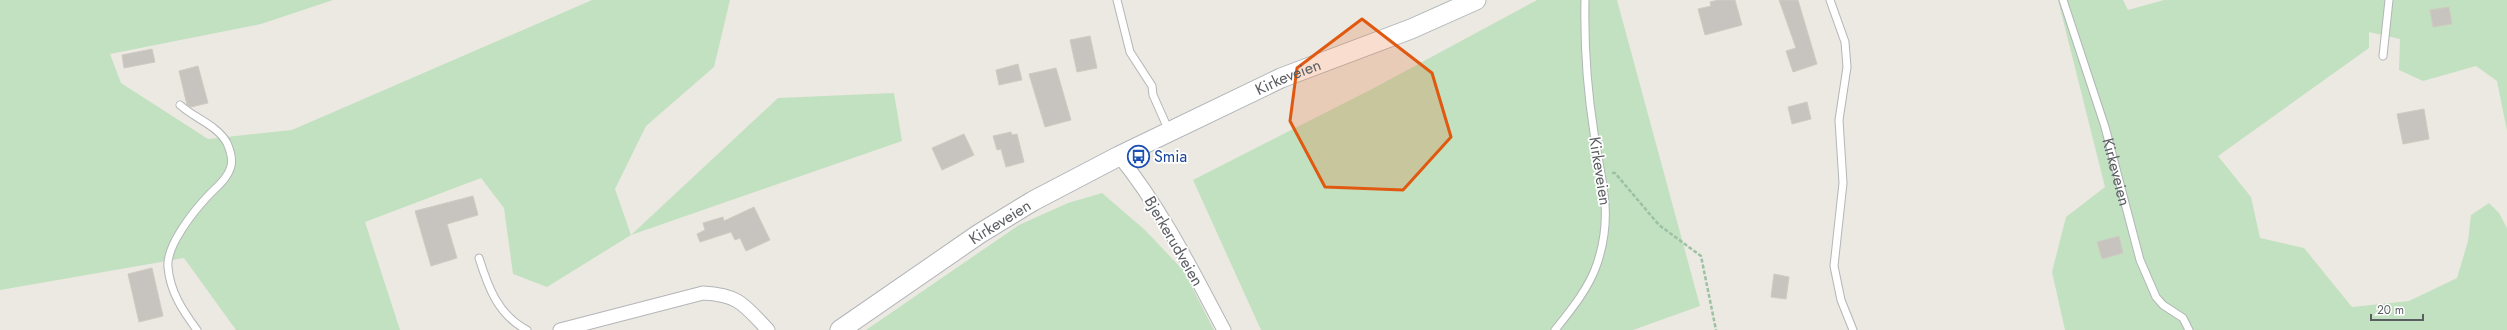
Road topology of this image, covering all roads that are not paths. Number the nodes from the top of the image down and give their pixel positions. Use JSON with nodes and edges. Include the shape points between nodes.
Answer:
{"nodes":[{"id":1,"x":1117,"y":0,"type":"edge"},
{"id":2,"x":1476,"y":0,"type":"edge"},
{"id":3,"x":1585,"y":0,"type":"edge"},
{"id":4,"x":1830,"y":0,"type":"edge"},
{"id":5,"x":2063,"y":0,"type":"edge"},
{"id":6,"x":2389,"y":0,"type":"edge"},
{"id":7,"x":2383,"y":56,"type":"dead end"},
{"id":8,"x":180,"y":105,"type":"dead end"},
{"id":9,"x":1169,"y":132,"type":"junction"},
{"id":10,"x":1119,"y":156,"type":"junction"},
{"id":11,"x":479,"y":258,"type":"dead end"},
{"id":12,"x":197,"y":330,"type":"edge"},
{"id":13,"x":527,"y":330,"type":"edge"},
{"id":14,"x":560,"y":330,"type":"edge"},
{"id":15,"x":768,"y":330,"type":"edge"},
{"id":16,"x":840,"y":330,"type":"edge"},
{"id":17,"x":1224,"y":330,"type":"edge"},
{"id":18,"x":1555,"y":330,"type":"edge"},
{"id":19,"x":1853,"y":330,"type":"edge"},
{"id":20,"x":2189,"y":330,"type":"edge"}],
"edges":[{"from":1,"to":9,"type":"lane","via":[[1130,52],[1152,86],[1153,95]]},
{"from":2,"to":9,"type":"main road","name":"Kirkeveien","via":[[1411,29],[1281,78]]},
{"from":3,"to":18,"type":"lane","name":"Kirkeveien","via":[[1585,59],[1594,134],[1607,207],[1597,265],[1580,296]]},
{"from":4,"to":19,"type":"lane","via":[[1845,42],[1847,67],[1839,120],[1843,183],[1834,266],[1841,300]]},
{"from":5,"to":20,"type":"lane","name":"Kirkeveien","via":[[2105,127],[2140,260],[2156,297],[2162,305],[2183,318]]},
{"from":6,"to":7,"type":"lane"},
{"from":8,"to":12,"type":"lane","via":[[219,133],[232,156],[231,166],[225,178],[191,216],[168,256],[172,290]]},
{"from":9,"to":10,"type":"main road","name":"Kirkeveien"},
{"from":10,"to":16,"type":"main road","name":"Kirkeveien","via":[[1033,201],[979,234]]},
{"from":10,"to":17,"type":"street","name":"Bjerkerudveien","via":[[1176,239]]},
{"from":11,"to":13,"type":"lane","via":[[495,300],[518,326]]},
{"from":14,"to":15,"type":"street","via":[[703,293],[724,294],[740,301]]}]}
